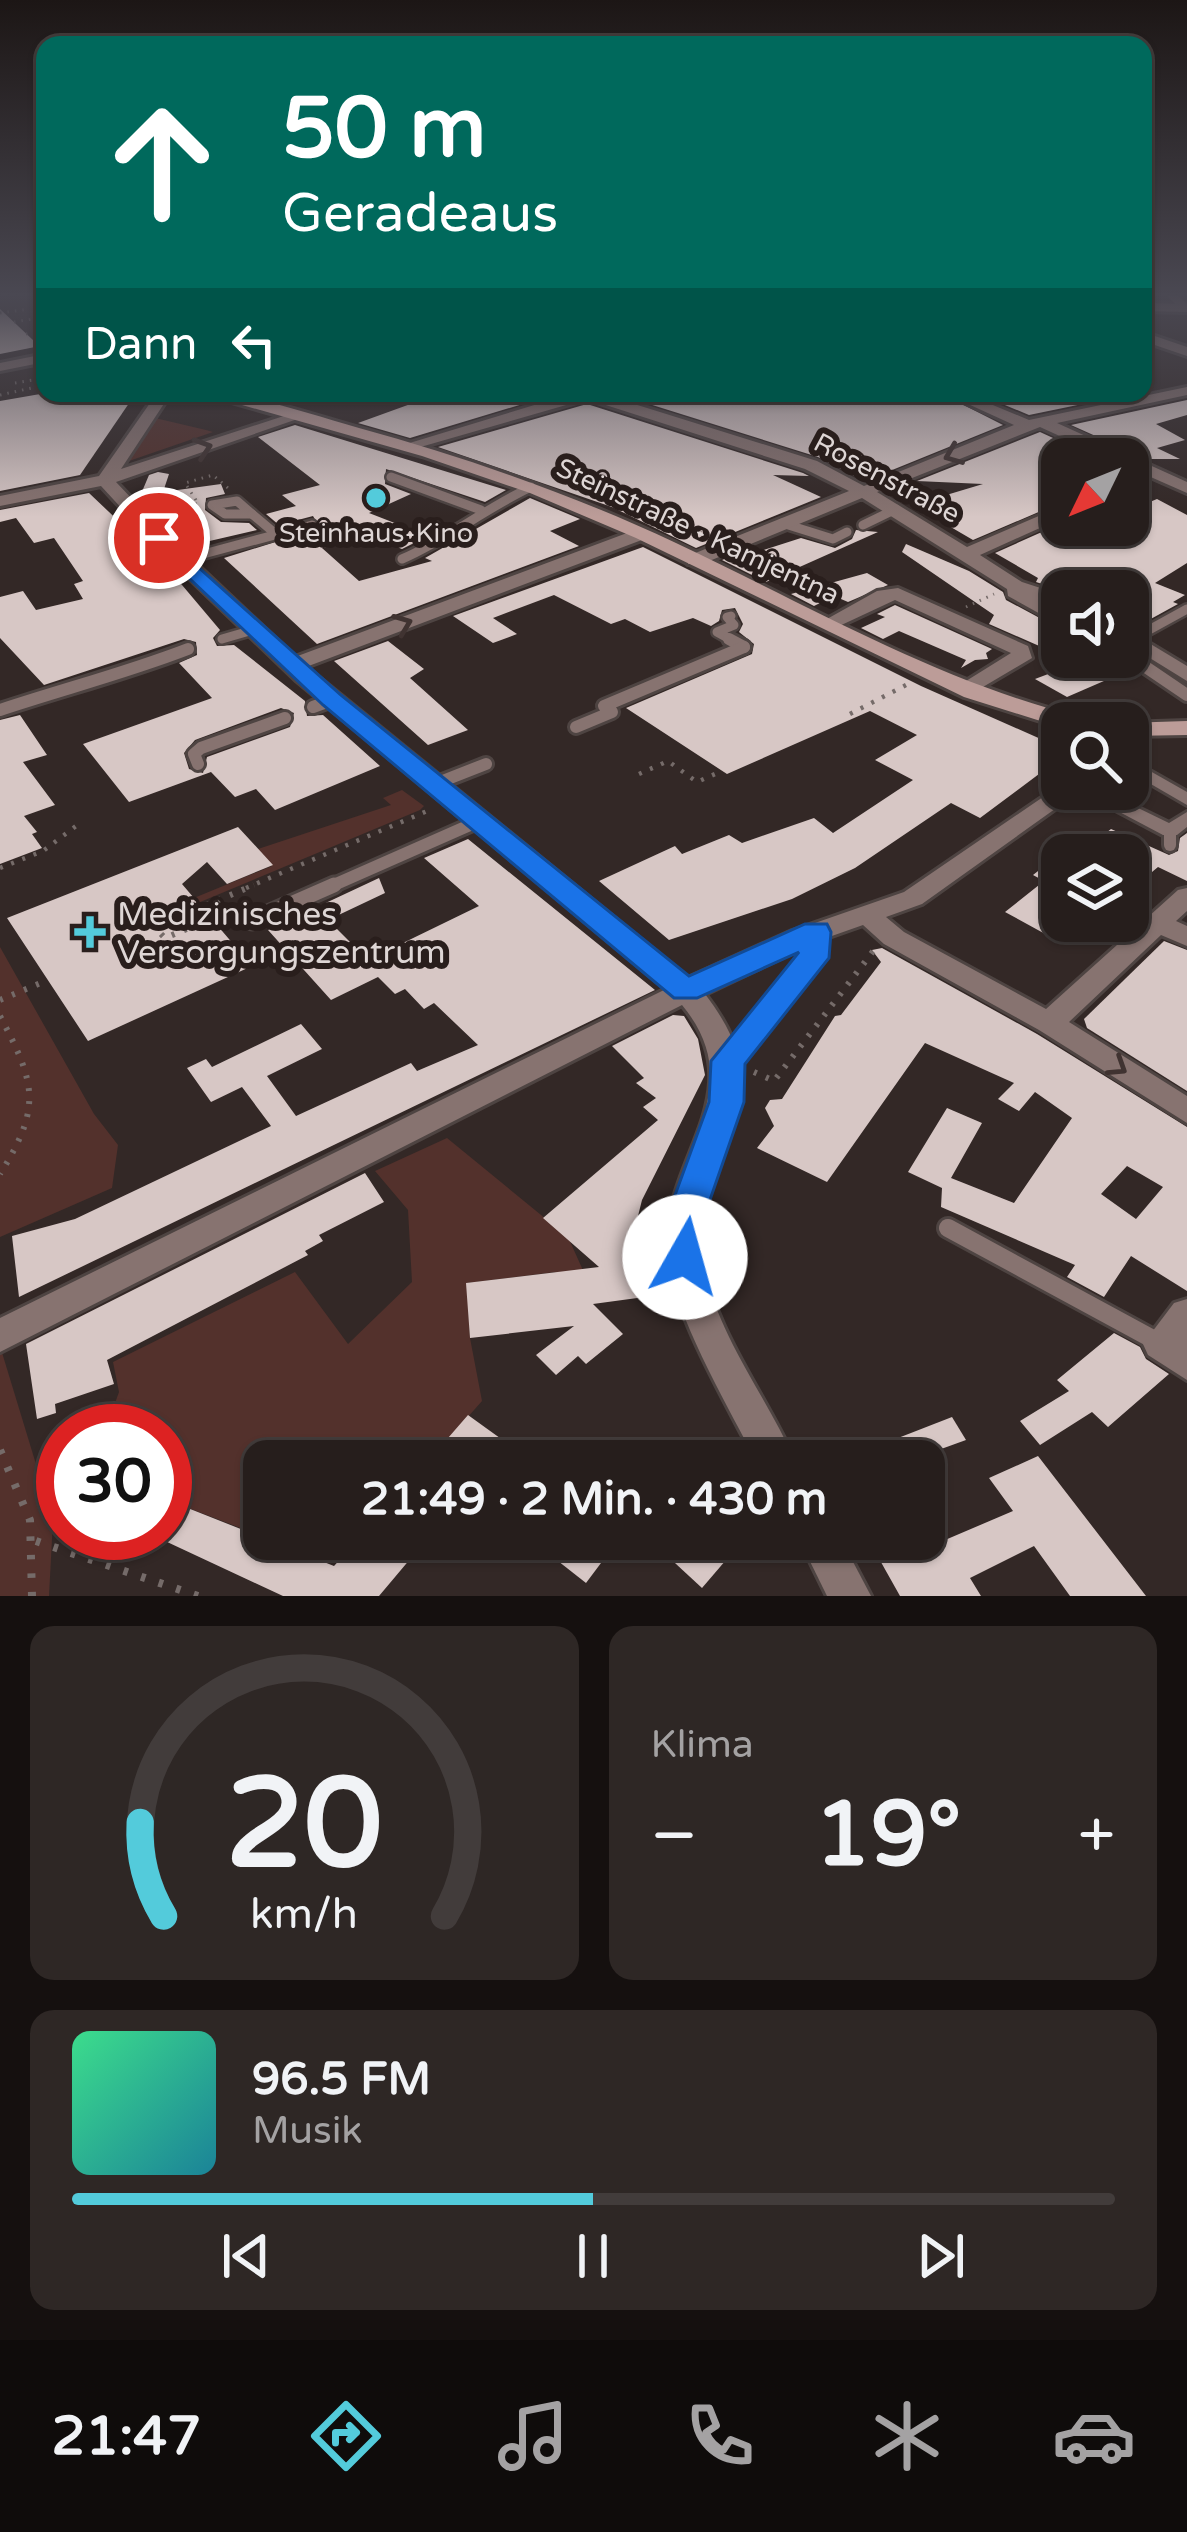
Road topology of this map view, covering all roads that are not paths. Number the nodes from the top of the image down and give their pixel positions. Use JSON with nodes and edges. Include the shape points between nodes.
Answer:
{"nodes":[{"id":1,"x":1187,"y":392,"type":"edge"},
{"id":2,"x":1152,"y":399,"type":"edge"},
{"id":3,"x":156,"y":402,"type":"edge"},
{"id":4,"x":246,"y":402,"type":"edge"},
{"id":5,"x":556,"y":402,"type":"edge"},
{"id":6,"x":615,"y":402,"type":"edge"},
{"id":7,"x":975,"y":402,"type":"edge"},
{"id":8,"x":1140,"y":402,"type":"edge"},
{"id":9,"x":294,"y":413,"type":"junction"},
{"id":10,"x":1035,"y":424,"type":"junction"},
{"id":11,"x":1070,"y":438,"type":"edge"},
{"id":12,"x":411,"y":445,"type":"junction"},
{"id":13,"x":1149,"y":470,"type":"edge"},
{"id":14,"x":1154,"y":472,"type":"junction"},
{"id":15,"x":1149,"y":474,"type":"edge"},
{"id":16,"x":391,"y":477,"type":"dead end"},
{"id":17,"x":105,"y":480,"type":"junction"},
{"id":18,"x":532,"y":487,"type":"junction"},
{"id":19,"x":1187,"y":488,"type":"edge"},
{"id":20,"x":864,"y":490,"type":"junction"},
{"id":21,"x":0,"y":501,"type":"edge"},
{"id":22,"x":896,"y":509,"type":"junction"},
{"id":23,"x":481,"y":510,"type":"junction"},
{"id":24,"x":254,"y":514,"type":"dead end"},
{"id":25,"x":1041,"y":520,"type":"edge"},
{"id":26,"x":782,"y":523,"type":"junction"},
{"id":27,"x":312,"y":525,"type":"dead end"},
{"id":28,"x":863,"y":525,"type":"dead end"},
{"id":29,"x":847,"y":532,"type":"dead end"},
{"id":30,"x":641,"y":534,"type":"junction"},
{"id":31,"x":277,"y":535,"type":"junction"},
{"id":32,"x":969,"y":553,"type":"junction"},
{"id":33,"x":402,"y":559,"type":"dead end"},
{"id":34,"x":182,"y":560,"type":"junction"},
{"id":35,"x":695,"y":560,"type":"junction"},
{"id":36,"x":1015,"y":586,"type":"junction"},
{"id":37,"x":1041,"y":592,"type":"edge"},
{"id":38,"x":1041,"y":609,"type":"edge"},
{"id":39,"x":1187,"y":609,"type":"edge"},
{"id":40,"x":730,"y":616,"type":"dead end"},
{"id":41,"x":828,"y":624,"type":"junction"},
{"id":42,"x":254,"y":630,"type":"junction"},
{"id":43,"x":1149,"y":632,"type":"edge"},
{"id":44,"x":222,"y":639,"type":"dead end"},
{"id":45,"x":188,"y":649,"type":"dead end"},
{"id":46,"x":1149,"y":652,"type":"edge"},
{"id":47,"x":1149,"y":658,"type":"edge"},
{"id":48,"x":293,"y":665,"type":"junction"},
{"id":49,"x":1187,"y":675,"type":"edge"},
{"id":50,"x":966,"y":691,"type":"junction"},
{"id":51,"x":1187,"y":694,"type":"edge"},
{"id":52,"x":0,"y":710,"type":"edge"},
{"id":53,"x":1041,"y":716,"type":"edge"},
{"id":54,"x":285,"y":718,"type":"dead end"},
{"id":55,"x":576,"y":727,"type":"dead end"},
{"id":56,"x":1187,"y":728,"type":"edge"},
{"id":57,"x":1149,"y":729,"type":"edge"},
{"id":58,"x":198,"y":764,"type":"dead end"},
{"id":59,"x":486,"y":764,"type":"dead end"},
{"id":60,"x":1149,"y":776,"type":"edge"},
{"id":61,"x":444,"y":792,"type":"junction"},
{"id":62,"x":1187,"y":800,"type":"edge"},
{"id":63,"x":1041,"y":809,"type":"edge"},
{"id":64,"x":1121,"y":810,"type":"edge"},
{"id":65,"x":1187,"y":818,"type":"edge"},
{"id":66,"x":478,"y":821,"type":"junction"},
{"id":67,"x":1187,"y":896,"type":"edge"},
{"id":68,"x":869,"y":916,"type":"junction"},
{"id":69,"x":252,"y":921,"type":"dead end"},
{"id":70,"x":1158,"y":923,"type":"junction"},
{"id":71,"x":816,"y":932,"type":"junction"},
{"id":72,"x":1187,"y":937,"type":"edge"},
{"id":73,"x":686,"y":991,"type":"junction"},
{"id":74,"x":1049,"y":1023,"type":"junction"},
{"id":75,"x":728,"y":1061,"type":"junction"},
{"id":76,"x":1187,"y":1111,"type":"edge"},
{"id":77,"x":948,"y":1228,"type":"dead end"},
{"id":78,"x":1187,"y":1314,"type":"edge"},
{"id":79,"x":0,"y":1336,"type":"edge"},
{"id":80,"x":1174,"y":1354,"type":"edge"},
{"id":81,"x":766,"y":1440,"type":"edge"},
{"id":82,"x":830,"y":1560,"type":"edge"},
{"id":83,"x":850,"y":1596,"type":"edge"}],
"edges":[{"from":1,"to":2,"type":"street"},
{"from":3,"to":17,"type":"street"},
{"from":4,"to":9,"type":"main road","name":"Steinstraße - Kamjentna"},
{"from":5,"to":12,"type":"street"},
{"from":6,"to":20,"type":"street","name":"Rosenstraße","via":[[784,454]]},
{"from":7,"to":10,"type":"street"},
{"from":8,"to":10,"type":"street"},
{"from":9,"to":12,"type":"main road","name":"Steinstraße - Kamjentna"},
{"from":17,"to":9,"type":"street","one_way":true},
{"from":10,"to":11,"type":"street"},
{"from":10,"to":20,"type":"street","one_way":true},
{"from":12,"to":18,"type":"main road","name":"Steinstraße - Kamjentna"},
{"from":13,"to":14,"type":"street"},
{"from":14,"to":15,"type":"street"},
{"from":14,"to":19,"type":"street"},
{"from":16,"to":23,"type":"lane"},
{"from":17,"to":21,"type":"street"},
{"from":17,"to":34,"type":"street"},
{"from":18,"to":23,"type":"lane"},
{"from":18,"to":30,"type":"main road","name":"Steinstraße - Kamjentna"},
{"from":20,"to":22,"type":"street","name":"Rosenstraße"},
{"from":20,"to":26,"type":"street"},
{"from":22,"to":28,"type":"lane"},
{"from":22,"to":32,"type":"street","name":"Rosenstraße"},
{"from":23,"to":33,"type":"lane"},
{"from":24,"to":31,"type":"lane"},
{"from":25,"to":32,"type":"street"},
{"from":26,"to":29,"type":"lane","via":[[833,538]]},
{"from":26,"to":35,"type":"street"},
{"from":27,"to":31,"type":"lane"},
{"from":30,"to":35,"type":"main road","name":"Steinstraße - Kamjentna"},
{"from":48,"to":30,"type":"street","one_way":true},
{"from":31,"to":34,"type":"lane"},
{"from":32,"to":36,"type":"street","name":"Rosenstraße"},
{"from":34,"to":42,"type":"street"},
{"from":35,"to":41,"type":"main road","name":"Steinstraße - Kamjentna"},
{"from":36,"to":37,"type":"street"},
{"from":36,"to":38,"type":"street","name":"Rosenstraße"},
{"from":39,"to":43,"type":"lane"},
{"from":40,"to":55,"type":"lane","via":[[734,625],[717,632],[744,647],[604,706],[612,712]]},
{"from":41,"to":50,"type":"main road","name":"Steinstraße - Kamjentna"},
{"from":41,"to":50,"type":"street","via":[[884,595],[910,596],[1022,650],[1022,658]]},
{"from":42,"to":44,"type":"lane"},
{"from":42,"to":48,"type":"street"},
{"from":45,"to":52,"type":"lane"},
{"from":46,"to":49,"type":"street"},
{"from":47,"to":51,"type":"lane"},
{"from":48,"to":61,"type":"street","via":[[323,704]]},
{"from":50,"to":53,"type":"main road","name":"Steinstraße - Kamjentna"},
{"from":54,"to":58,"type":"lane","via":[[201,748]]},
{"from":56,"to":57,"type":"main road"},
{"from":59,"to":61,"type":"lane"},
{"from":60,"to":62,"type":"street"},
{"from":61,"to":66,"type":"street"},
{"from":63,"to":68,"type":"street","via":[[913,898]]},
{"from":64,"to":65,"type":"street","via":[[1170,838]]},
{"from":66,"to":69,"type":"lane"},
{"from":66,"to":73,"type":"street"},
{"from":67,"to":70,"type":"street"},
{"from":68,"to":71,"type":"street"},
{"from":68,"to":74,"type":"street","via":[[894,938]]},
{"from":70,"to":72,"type":"street"},
{"from":70,"to":74,"type":"street"},
{"from":71,"to":73,"type":"street"},
{"from":71,"to":75,"type":"lane","via":[[814,958]]},
{"from":73,"to":75,"type":"street","via":[[712,1022]]},
{"from":73,"to":79,"type":"street"},
{"from":74,"to":76,"type":"street","one_way":true},
{"from":75,"to":81,"type":"street","via":[[726,1102],[686,1217],[685,1257]]},
{"from":77,"to":80,"type":"lane"},
{"from":78,"to":80,"type":"street"},
{"from":82,"to":83,"type":"street"}]}
